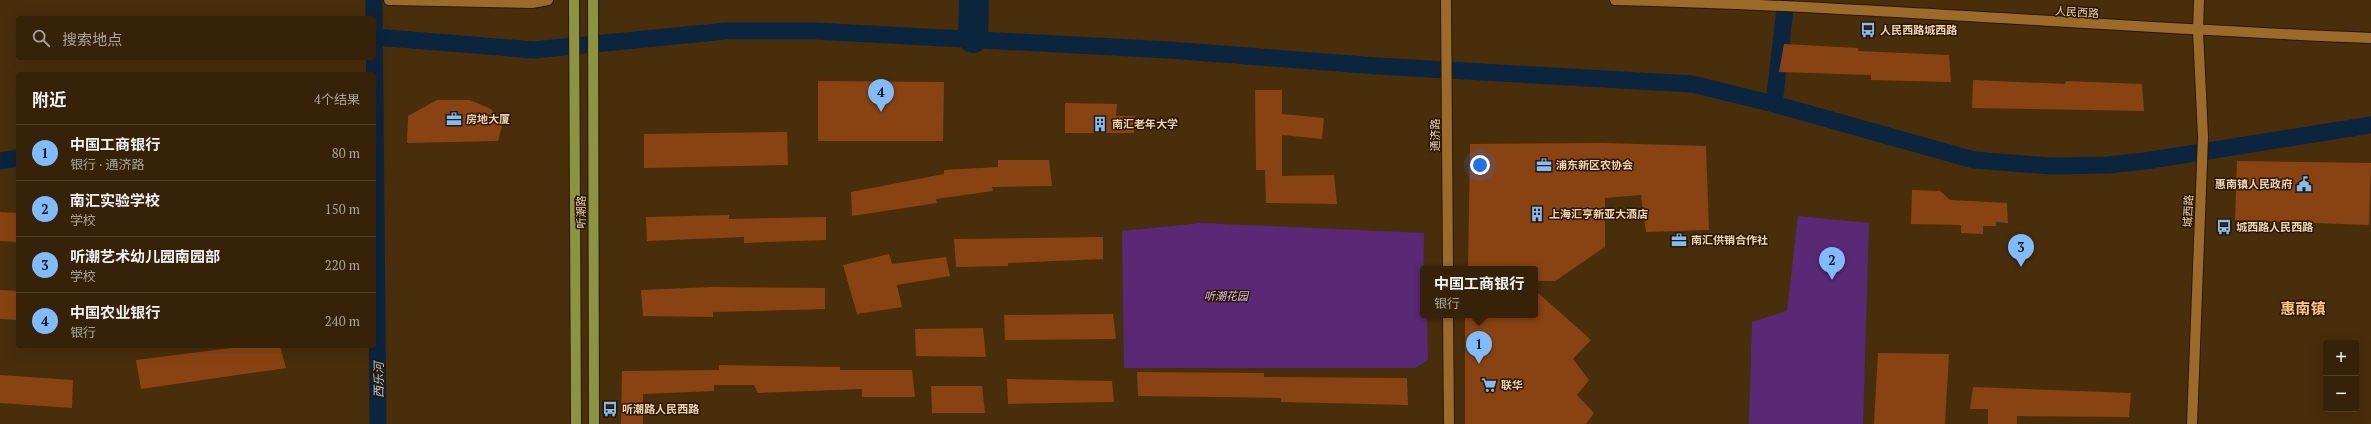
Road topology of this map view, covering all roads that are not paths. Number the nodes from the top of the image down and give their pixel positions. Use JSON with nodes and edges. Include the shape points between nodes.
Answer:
{"nodes":[{"id":1,"x":389,"y":0,"type":"edge"},
{"id":2,"x":410,"y":0,"type":"edge"},
{"id":3,"x":548,"y":0,"type":"edge"},
{"id":4,"x":574,"y":0,"type":"edge"},
{"id":5,"x":593,"y":0,"type":"edge"},
{"id":6,"x":1446,"y":0,"type":"edge"},
{"id":7,"x":1615,"y":0,"type":"edge"},
{"id":8,"x":2199,"y":0,"type":"edge"},
{"id":9,"x":2198,"y":31,"type":"junction"},
{"id":10,"x":2371,"y":38,"type":"edge"},
{"id":11,"x":1448,"y":266,"type":"edge"},
{"id":12,"x":1448,"y":318,"type":"edge"},
{"id":13,"x":576,"y":424,"type":"edge"},
{"id":14,"x":594,"y":424,"type":"edge"},
{"id":15,"x":1449,"y":424,"type":"edge"},
{"id":16,"x":2192,"y":424,"type":"edge"}],
"edges":[{"from":1,"to":2,"type":"street"},
{"from":2,"to":3,"type":"street","via":[[532,3]]},
{"from":4,"to":13,"type":"main road","name":"听潮路"},
{"from":5,"to":14,"type":"main road","name":"听潮路"},
{"from":6,"to":11,"type":"street","name":"通济路"},
{"from":7,"to":9,"type":"street","name":"人民西路","via":[[1851,10]]},
{"from":8,"to":9,"type":"street","name":"城西路"},
{"from":9,"to":10,"type":"street","name":"人民西路"},
{"from":9,"to":16,"type":"street","name":"城西路","via":[[2204,136]]},
{"from":12,"to":15,"type":"street"}]}
